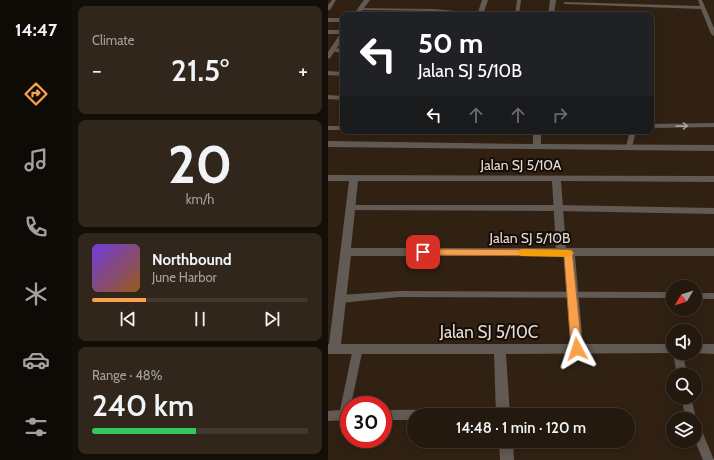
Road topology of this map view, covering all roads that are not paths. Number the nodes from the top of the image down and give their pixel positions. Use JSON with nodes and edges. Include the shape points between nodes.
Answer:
{"nodes":[{"id":1,"x":334,"y":0,"type":"edge"},
{"id":2,"x":367,"y":0,"type":"edge"},
{"id":3,"x":485,"y":0,"type":"edge"},
{"id":4,"x":519,"y":0,"type":"edge"},
{"id":5,"x":553,"y":0,"type":"edge"},
{"id":6,"x":658,"y":0,"type":"edge"},
{"id":7,"x":700,"y":0,"type":"edge"},
{"id":8,"x":604,"y":2,"type":"edge"},
{"id":9,"x":565,"y":3,"type":"dead end"},
{"id":10,"x":630,"y":3,"type":"edge"},
{"id":11,"x":659,"y":6,"type":"junction"},
{"id":12,"x":703,"y":8,"type":"junction"},
{"id":13,"x":328,"y":9,"type":"edge"},
{"id":14,"x":360,"y":9,"type":"junction"},
{"id":15,"x":358,"y":12,"type":"edge"},
{"id":16,"x":456,"y":12,"type":"edge"},
{"id":17,"x":481,"y":12,"type":"edge"},
{"id":18,"x":517,"y":12,"type":"edge"},
{"id":19,"x":551,"y":12,"type":"edge"},
{"id":20,"x":328,"y":20,"type":"edge"},
{"id":21,"x":340,"y":20,"type":"edge"},
{"id":22,"x":328,"y":32,"type":"edge"},
{"id":23,"x":340,"y":33,"type":"edge"},
{"id":24,"x":714,"y":34,"type":"edge"},
{"id":25,"x":340,"y":38,"type":"edge"},
{"id":26,"x":332,"y":50,"type":"junction"},
{"id":27,"x":340,"y":51,"type":"edge"},
{"id":28,"x":328,"y":57,"type":"edge"},
{"id":29,"x":328,"y":73,"type":"edge"},
{"id":30,"x":340,"y":74,"type":"edge"},
{"id":31,"x":328,"y":97,"type":"edge"},
{"id":32,"x":340,"y":98,"type":"edge"},
{"id":33,"x":714,"y":125,"type":"edge"},
{"id":34,"x":654,"y":126,"type":"edge"},
{"id":35,"x":328,"y":128,"type":"edge"},
{"id":36,"x":340,"y":128,"type":"edge"},
{"id":37,"x":537,"y":134,"type":"edge"},
{"id":38,"x":632,"y":134,"type":"edge"},
{"id":39,"x":328,"y":144,"type":"edge"},
{"id":40,"x":537,"y":146,"type":"junction"},
{"id":41,"x":629,"y":146,"type":"junction"},
{"id":42,"x":714,"y":148,"type":"edge"},
{"id":43,"x":328,"y":178,"type":"edge"},
{"id":44,"x":354,"y":178,"type":"junction"},
{"id":45,"x":556,"y":179,"type":"junction"},
{"id":46,"x":714,"y":179,"type":"edge"},
{"id":47,"x":351,"y":208,"type":"junction"},
{"id":48,"x":557,"y":208,"type":"junction"},
{"id":49,"x":714,"y":211,"type":"edge"},
{"id":50,"x":346,"y":252,"type":"junction"},
{"id":51,"x":565,"y":252,"type":"junction"},
{"id":52,"x":714,"y":252,"type":"edge"},
{"id":53,"x":572,"y":295,"type":"junction"},
{"id":54,"x":666,"y":296,"type":"edge"},
{"id":55,"x":702,"y":296,"type":"edge"},
{"id":56,"x":714,"y":296,"type":"edge"},
{"id":57,"x":341,"y":299,"type":"junction"},
{"id":58,"x":332,"y":348,"type":"edge"},
{"id":59,"x":358,"y":348,"type":"junction"},
{"id":60,"x":500,"y":349,"type":"junction"},
{"id":61,"x":577,"y":349,"type":"junction"},
{"id":62,"x":666,"y":349,"type":"edge"},
{"id":63,"x":702,"y":349,"type":"edge"},
{"id":64,"x":714,"y":349,"type":"edge"},
{"id":65,"x":349,"y":396,"type":"edge"},
{"id":66,"x":503,"y":408,"type":"edge"},
{"id":67,"x":340,"y":415,"type":"edge"},
{"id":68,"x":392,"y":415,"type":"edge"},
{"id":69,"x":407,"y":415,"type":"edge"},
{"id":70,"x":328,"y":416,"type":"edge"},
{"id":71,"x":702,"y":444,"type":"edge"},
{"id":72,"x":506,"y":448,"type":"edge"},
{"id":73,"x":507,"y":460,"type":"edge"},
{"id":74,"x":709,"y":460,"type":"edge"}],
"edges":[{"from":1,"to":13,"type":"lane"},
{"from":2,"to":14,"type":"street"},
{"from":3,"to":17,"type":"street"},
{"from":4,"to":18,"type":"lane"},
{"from":5,"to":19,"type":"street"},
{"from":6,"to":11,"type":"lane"},
{"from":7,"to":12,"type":"lane"},
{"from":8,"to":9,"type":"lane"},
{"from":8,"to":10,"type":"lane"},
{"from":10,"to":11,"type":"lane"},
{"from":11,"to":12,"type":"lane"},
{"from":12,"to":24,"type":"lane"},
{"from":14,"to":15,"type":"street"},
{"from":14,"to":16,"type":"lane"},
{"from":20,"to":21,"type":"street"},
{"from":22,"to":23,"type":"street"},
{"from":25,"to":26,"type":"street"},
{"from":26,"to":27,"type":"lane"},
{"from":26,"to":28,"type":"street"},
{"from":29,"to":30,"type":"street"},
{"from":31,"to":32,"type":"lane"},
{"from":34,"to":33,"type":"lane","one_way":true},
{"from":35,"to":36,"type":"street"},
{"from":37,"to":40,"type":"street"},
{"from":38,"to":41,"type":"lane"},
{"from":39,"to":40,"type":"street"},
{"from":40,"to":41,"type":"street"},
{"from":41,"to":42,"type":"street"},
{"from":43,"to":44,"type":"street","name":"Jalan SJ 5/10A"},
{"from":44,"to":45,"type":"street","name":"Jalan SJ 5/10A"},
{"from":44,"to":47,"type":"street"},
{"from":45,"to":46,"type":"street","name":"Jalan SJ 5/10A"},
{"from":45,"to":48,"type":"street"},
{"from":47,"to":48,"type":"lane"},
{"from":47,"to":50,"type":"street"},
{"from":48,"to":49,"type":"lane"},
{"from":48,"to":51,"type":"street"},
{"from":50,"to":51,"type":"street","name":"Jalan SJ 5/10B"},
{"from":50,"to":57,"type":"street"},
{"from":51,"to":52,"type":"street","name":"Jalan SJ 5/10B"},
{"from":51,"to":53,"type":"street"},
{"from":53,"to":54,"type":"lane"},
{"from":53,"to":57,"type":"lane","via":[[399,294]]},
{"from":53,"to":61,"type":"street"},
{"from":55,"to":56,"type":"lane"},
{"from":57,"to":58,"type":"street"},
{"from":58,"to":59,"type":"street","name":"Jalan SJ 5/10C"},
{"from":59,"to":60,"type":"street","name":"Jalan SJ 5/10C"},
{"from":59,"to":65,"type":"lane"},
{"from":60,"to":61,"type":"street","name":"Jalan SJ 5/10C"},
{"from":60,"to":66,"type":"street"},
{"from":61,"to":62,"type":"street","name":"Jalan SJ 5/10C"},
{"from":63,"to":64,"type":"street"},
{"from":67,"to":70,"type":"lane"},
{"from":68,"to":69,"type":"lane"},
{"from":71,"to":74,"type":"lane"},
{"from":72,"to":73,"type":"street"}]}
